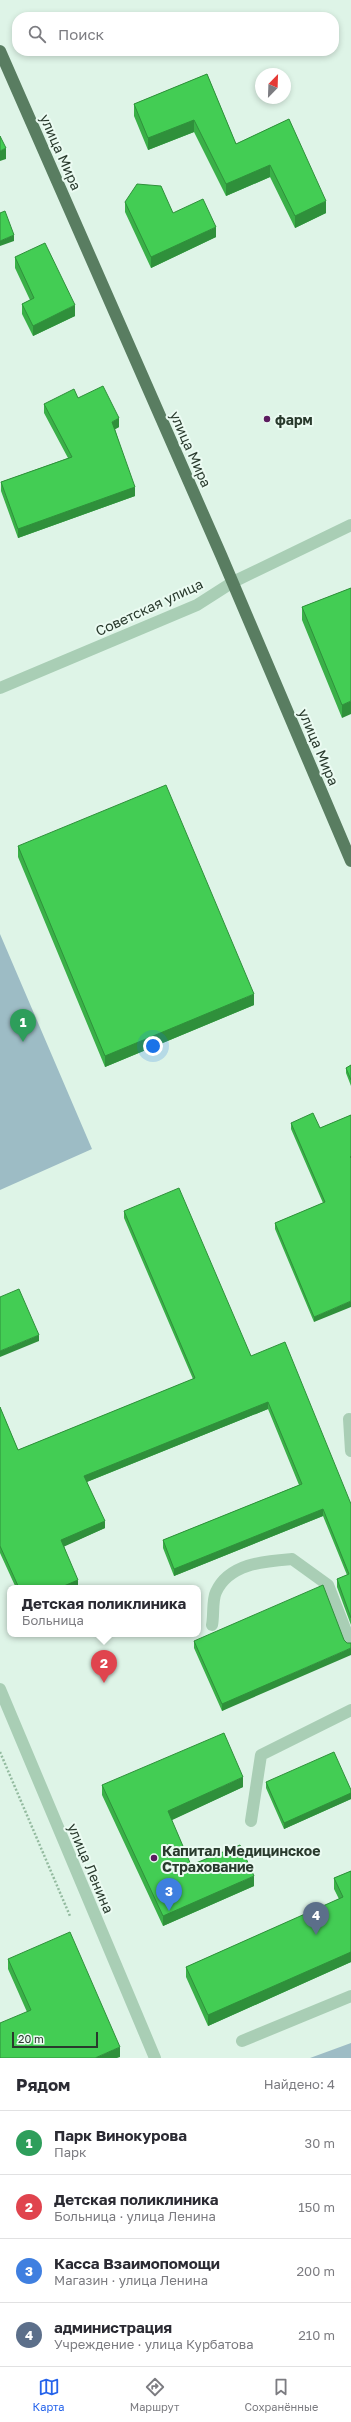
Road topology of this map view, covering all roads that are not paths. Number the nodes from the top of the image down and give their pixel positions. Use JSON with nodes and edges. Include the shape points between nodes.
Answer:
{"nodes":[{"id":1,"x":0,"y":51,"type":"edge"},
{"id":2,"x":351,"y":525,"type":"edge"},
{"id":3,"x":233,"y":582,"type":"junction"},
{"id":4,"x":0,"y":688,"type":"edge"},
{"id":5,"x":351,"y":861,"type":"edge"},
{"id":6,"x":349,"y":1419,"type":"dead end"},
{"id":7,"x":351,"y":1451,"type":"edge"},
{"id":8,"x":212,"y":1626,"type":"dead end"},
{"id":9,"x":351,"y":1644,"type":"edge"},
{"id":10,"x":0,"y":1689,"type":"edge"},
{"id":11,"x":351,"y":1710,"type":"edge"},
{"id":12,"x":251,"y":1821,"type":"dead end"},
{"id":13,"x":351,"y":1996,"type":"edge"},
{"id":14,"x":242,"y":2041,"type":"dead end"},
{"id":15,"x":155,"y":2058,"type":"edge"}],
"edges":[{"from":1,"to":3,"type":"main road","name":"улица Мира"},
{"from":2,"to":3,"type":"street","name":"Советская улица"},
{"from":3,"to":4,"type":"street","name":"Советская улица","via":[[197,605]]},
{"from":3,"to":5,"type":"main road","name":"улица Мира"},
{"from":6,"to":7,"type":"street"},
{"from":8,"to":9,"type":"street","via":[[216,1592],[234,1571],[262,1562],[292,1559],[328,1585]]},
{"from":10,"to":15,"type":"street","name":"улица Ленина"},
{"from":11,"to":12,"type":"street","via":[[261,1755]]},
{"from":13,"to":14,"type":"street"}]}
